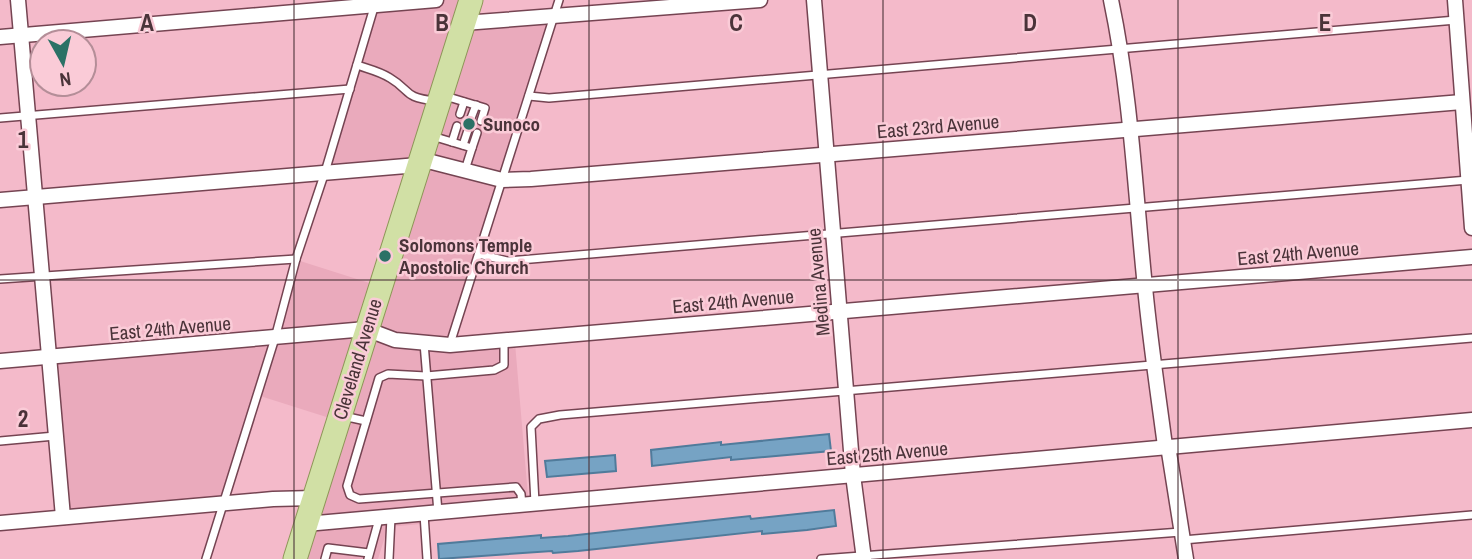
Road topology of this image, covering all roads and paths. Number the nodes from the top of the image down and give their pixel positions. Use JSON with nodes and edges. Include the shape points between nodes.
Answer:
{"nodes":[{"id":1,"x":18,"y":0,"type":"edge"},
{"id":2,"x":436,"y":0,"type":"edge"},
{"id":3,"x":471,"y":0,"type":"edge"},
{"id":4,"x":559,"y":0,"type":"edge"},
{"id":5,"x":760,"y":0,"type":"edge"},
{"id":6,"x":814,"y":0,"type":"edge"},
{"id":7,"x":1111,"y":0,"type":"edge"},
{"id":8,"x":1455,"y":0,"type":"edge"},
{"id":9,"x":375,"y":3,"type":"edge"},
{"id":10,"x":553,"y":17,"type":"junction"},
{"id":11,"x":1456,"y":20,"type":"junction"},
{"id":12,"x":464,"y":23,"type":"junction"},
{"id":13,"x":21,"y":35,"type":"junction"},
{"id":14,"x":0,"y":37,"type":"edge"},
{"id":15,"x":1122,"y":49,"type":"junction"},
{"id":16,"x":357,"y":65,"type":"junction"},
{"id":17,"x":820,"y":73,"type":"junction"},
{"id":18,"x":350,"y":89,"type":"junction"},
{"id":19,"x":529,"y":96,"type":"junction"},
{"id":20,"x":440,"y":98,"type":"junction"},
{"id":21,"x":464,"y":102,"type":"junction"},
{"id":22,"x":1462,"y":102,"type":"junction"},
{"id":23,"x":476,"y":105,"type":"junction"},
{"id":24,"x":460,"y":114,"type":"dead end"},
{"id":25,"x":29,"y":115,"type":"junction"},
{"id":26,"x":0,"y":118,"type":"edge"},
{"id":27,"x":471,"y":118,"type":"dead end"},
{"id":28,"x":481,"y":121,"type":"dead end"},
{"id":29,"x":457,"y":126,"type":"dead end"},
{"id":30,"x":1132,"y":128,"type":"junction"},
{"id":31,"x":468,"y":130,"type":"dead end"},
{"id":32,"x":477,"y":133,"type":"dead end"},
{"id":33,"x":428,"y":135,"type":"junction"},
{"id":34,"x":452,"y":142,"type":"junction"},
{"id":35,"x":463,"y":145,"type":"junction"},
{"id":36,"x":472,"y":148,"type":"junction"},
{"id":37,"x":826,"y":154,"type":"junction"},
{"id":38,"x":419,"y":162,"type":"junction"},
{"id":39,"x":465,"y":171,"type":"junction"},
{"id":40,"x":325,"y":172,"type":"junction"},
{"id":41,"x":502,"y":180,"type":"junction"},
{"id":42,"x":1468,"y":180,"type":"junction"},
{"id":43,"x":35,"y":197,"type":"junction"},
{"id":44,"x":0,"y":200,"type":"edge"},
{"id":45,"x":1138,"y":207,"type":"junction"},
{"id":46,"x":1472,"y":228,"type":"edge"},
{"id":47,"x":833,"y":233,"type":"junction"},
{"id":48,"x":478,"y":254,"type":"junction"},
{"id":49,"x":1472,"y":257,"type":"edge"},
{"id":50,"x":296,"y":259,"type":"junction"},
{"id":51,"x":42,"y":276,"type":"junction"},
{"id":52,"x":0,"y":279,"type":"edge"},
{"id":53,"x":1144,"y":286,"type":"junction"},
{"id":54,"x":840,"y":312,"type":"junction"},
{"id":55,"x":366,"y":329,"type":"junction"},
{"id":56,"x":275,"y":338,"type":"junction"},
{"id":57,"x":1472,"y":338,"type":"edge"},
{"id":58,"x":504,"y":340,"type":"junction"},
{"id":59,"x":424,"y":342,"type":"junction"},
{"id":60,"x":450,"y":345,"type":"junction"},
{"id":61,"x":49,"y":357,"type":"junction"},
{"id":62,"x":0,"y":361,"type":"edge"},
{"id":63,"x":1154,"y":366,"type":"junction"},
{"id":64,"x":426,"y":376,"type":"junction"},
{"id":65,"x":846,"y":393,"type":"junction"},
{"id":66,"x":340,"y":416,"type":"junction"},
{"id":67,"x":1472,"y":420,"type":"edge"},
{"id":68,"x":366,"y":421,"type":"junction"},
{"id":69,"x":55,"y":436,"type":"junction"},
{"id":70,"x":0,"y":441,"type":"edge"},
{"id":71,"x":1166,"y":446,"type":"junction"},
{"id":72,"x":853,"y":475,"type":"junction"},
{"id":73,"x":436,"y":493,"type":"junction"},
{"id":74,"x":314,"y":498,"type":"junction"},
{"id":75,"x":223,"y":504,"type":"junction"},
{"id":76,"x":528,"y":505,"type":"junction"},
{"id":77,"x":431,"y":513,"type":"junction"},
{"id":78,"x":1472,"y":515,"type":"edge"},
{"id":79,"x":63,"y":517,"type":"junction"},
{"id":80,"x":385,"y":517,"type":"junction"},
{"id":81,"x":0,"y":523,"type":"edge"},
{"id":82,"x":306,"y":524,"type":"junction"},
{"id":83,"x":1182,"y":536,"type":"junction"},
{"id":84,"x":368,"y":556,"type":"edge"},
{"id":85,"x":864,"y":557,"type":"edge"},
{"id":86,"x":206,"y":559,"type":"edge"},
{"id":87,"x":295,"y":559,"type":"edge"},
{"id":88,"x":324,"y":559,"type":"edge"},
{"id":89,"x":389,"y":559,"type":"edge"},
{"id":90,"x":427,"y":559,"type":"edge"},
{"id":91,"x":821,"y":559,"type":"edge"},
{"id":92,"x":1186,"y":559,"type":"edge"}],
"edges":[{"from":1,"to":13,"type":"street"},
{"from":2,"to":9,"type":"street"},
{"from":3,"to":12,"type":"main road","name":"Cleveland Avenue"},
{"from":4,"to":10,"type":"lane"},
{"from":5,"to":10,"type":"street"},
{"from":6,"to":17,"type":"street","name":"Medina Avenue"},
{"from":7,"to":15,"type":"street"},
{"from":8,"to":11,"type":"street"},
{"from":9,"to":13,"type":"street"},
{"from":9,"to":16,"type":"lane"},
{"from":10,"to":12,"type":"street"},
{"from":10,"to":19,"type":"lane"},
{"from":11,"to":15,"type":"lane"},
{"from":11,"to":22,"type":"street"},
{"from":12,"to":20,"type":"main road","name":"Cleveland Avenue"},
{"from":13,"to":14,"type":"street"},
{"from":13,"to":25,"type":"street"},
{"from":15,"to":17,"type":"lane"},
{"from":15,"to":30,"type":"street"},
{"from":16,"to":18,"type":"lane"},
{"from":16,"to":20,"type":"lane","via":[[394,80],[416,99]]},
{"from":17,"to":19,"type":"lane","via":[[549,98]]},
{"from":17,"to":37,"type":"street","name":"Medina Avenue"},
{"from":18,"to":25,"type":"lane"},
{"from":18,"to":40,"type":"lane"},
{"from":19,"to":41,"type":"lane"},
{"from":20,"to":21,"type":"lane"},
{"from":20,"to":33,"type":"main road","name":"Cleveland Avenue"},
{"from":21,"to":23,"type":"lane"},
{"from":21,"to":24,"type":"lane"},
{"from":22,"to":30,"type":"street","name":"East 23rd Avenue"},
{"from":22,"to":42,"type":"street"},
{"from":23,"to":27,"type":"lane"},
{"from":23,"to":28,"type":"lane","via":[[485,108]]},
{"from":25,"to":26,"type":"lane"},
{"from":25,"to":43,"type":"street"},
{"from":29,"to":34,"type":"lane"},
{"from":30,"to":37,"type":"street","name":"East 23rd Avenue"},
{"from":30,"to":45,"type":"street"},
{"from":31,"to":35,"type":"lane"},
{"from":32,"to":36,"type":"lane"},
{"from":33,"to":34,"type":"lane"},
{"from":33,"to":38,"type":"main road","name":"Cleveland Avenue"},
{"from":34,"to":35,"type":"lane"},
{"from":35,"to":36,"type":"lane"},
{"from":36,"to":39,"type":"lane"},
{"from":37,"to":41,"type":"street","name":"East 23rd Avenue"},
{"from":37,"to":47,"type":"street","name":"Medina Avenue"},
{"from":38,"to":39,"type":"street","name":"East 23rd Avenue"},
{"from":38,"to":40,"type":"street","name":"East 23rd Avenue"},
{"from":38,"to":55,"type":"main road","name":"Cleveland Avenue"},
{"from":39,"to":41,"type":"street","name":"East 23rd Avenue"},
{"from":40,"to":43,"type":"street","name":"East 23rd Avenue"},
{"from":40,"to":50,"type":"lane"},
{"from":41,"to":48,"type":"lane"},
{"from":42,"to":45,"type":"lane"},
{"from":42,"to":46,"type":"street"},
{"from":43,"to":44,"type":"street","name":"East 23rd Avenue"},
{"from":43,"to":51,"type":"street"},
{"from":45,"to":47,"type":"lane"},
{"from":45,"to":53,"type":"street"},
{"from":47,"to":48,"type":"lane","via":[[507,261]]},
{"from":47,"to":54,"type":"street","name":"Medina Avenue"},
{"from":48,"to":60,"type":"lane"},
{"from":49,"to":53,"type":"street","name":"East 24th Avenue"},
{"from":50,"to":51,"type":"lane"},
{"from":50,"to":56,"type":"lane"},
{"from":51,"to":52,"type":"lane"},
{"from":51,"to":61,"type":"street"},
{"from":53,"to":54,"type":"street","name":"East 24th Avenue"},
{"from":53,"to":63,"type":"street"},
{"from":54,"to":58,"type":"street","name":"East 24th Avenue"},
{"from":54,"to":65,"type":"street","name":"Medina Avenue"},
{"from":55,"to":56,"type":"street","name":"East 24th Avenue"},
{"from":55,"to":59,"type":"street","name":"East 24th Avenue","via":[[395,340]]},
{"from":55,"to":66,"type":"main road","name":"Cleveland Avenue"},
{"from":56,"to":61,"type":"street","name":"East 24th Avenue"},
{"from":56,"to":75,"type":"lane"},
{"from":57,"to":63,"type":"lane"},
{"from":58,"to":60,"type":"street","name":"East 24th Avenue"},
{"from":58,"to":64,"type":"lane","via":[[505,360],[499,368]]},
{"from":59,"to":60,"type":"street","name":"East 24th Avenue"},
{"from":59,"to":64,"type":"lane"},
{"from":61,"to":62,"type":"street","name":"East 24th Avenue"},
{"from":61,"to":69,"type":"street"},
{"from":63,"to":65,"type":"lane"},
{"from":63,"to":71,"type":"street"},
{"from":64,"to":68,"type":"lane","via":[[382,376]]},
{"from":64,"to":73,"type":"lane"},
{"from":65,"to":72,"type":"street","name":"Medina Avenue"},
{"from":65,"to":76,"type":"lane","via":[[539,419],[531,427]]},
{"from":66,"to":68,"type":"lane"},
{"from":66,"to":74,"type":"main road","name":"Cleveland Avenue"},
{"from":67,"to":71,"type":"street","name":"East 25th Avenue"},
{"from":68,"to":73,"type":"lane","via":[[347,486],[349,495],[359,499]]},
{"from":69,"to":70,"type":"lane"},
{"from":69,"to":79,"type":"street"},
{"from":71,"to":72,"type":"street","name":"East 25th Avenue"},
{"from":71,"to":83,"type":"street"},
{"from":72,"to":76,"type":"street","name":"East 25th Avenue"},
{"from":72,"to":85,"type":"street","name":"Medina Avenue"},
{"from":73,"to":76,"type":"lane","via":[[516,487]]},
{"from":73,"to":77,"type":"lane"},
{"from":74,"to":75,"type":"street"},
{"from":74,"to":82,"type":"main road","name":"Cleveland Avenue"},
{"from":75,"to":79,"type":"street"},
{"from":75,"to":86,"type":"lane"},
{"from":76,"to":77,"type":"street","name":"East 25th Avenue"},
{"from":77,"to":80,"type":"street","name":"East 25th Avenue"},
{"from":77,"to":90,"type":"lane"},
{"from":78,"to":83,"type":"lane"},
{"from":79,"to":81,"type":"street"},
{"from":80,"to":82,"type":"street","name":"East 25th Avenue"},
{"from":80,"to":84,"type":"lane"},
{"from":80,"to":89,"type":"lane"},
{"from":82,"to":87,"type":"main road","name":"Cleveland Avenue"},
{"from":83,"to":85,"type":"lane"},
{"from":83,"to":92,"type":"street"},
{"from":84,"to":88,"type":"lane","via":[[328,548]]},
{"from":85,"to":91,"type":"lane"}]}
